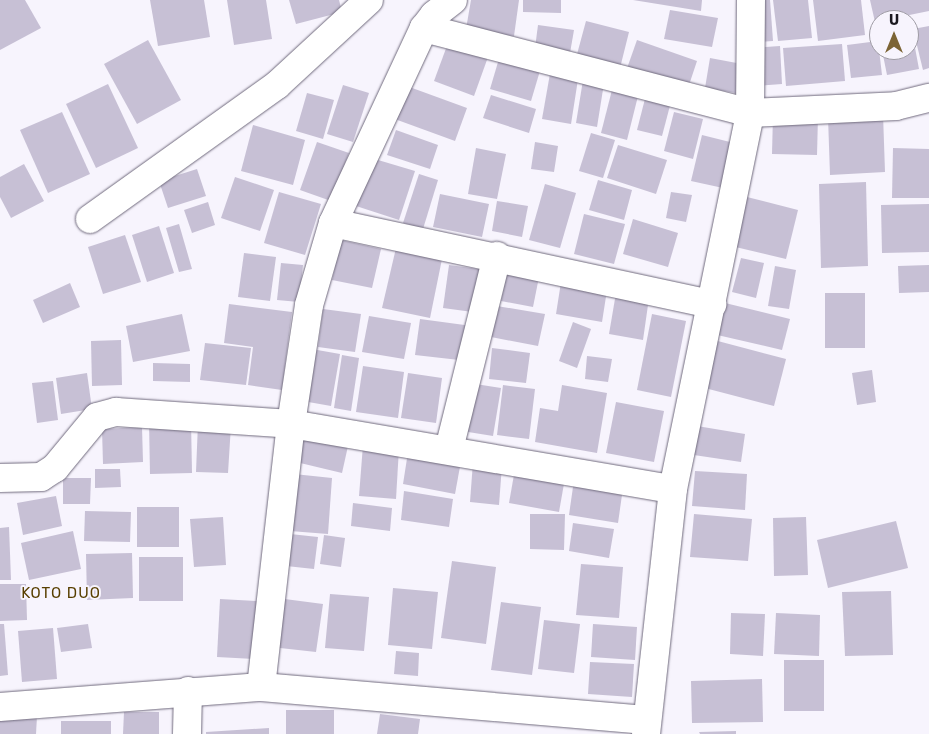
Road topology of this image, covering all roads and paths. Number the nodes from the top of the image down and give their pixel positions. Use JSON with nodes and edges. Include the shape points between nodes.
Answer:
{"nodes":[{"id":1,"x":369,"y":0,"type":"edge"},
{"id":2,"x":751,"y":0,"type":"edge"},
{"id":3,"x":433,"y":10,"type":"edge"},
{"id":4,"x":929,"y":98,"type":"edge"},
{"id":5,"x":750,"y":113,"type":"junction"},
{"id":6,"x":90,"y":219,"type":"dead end"},
{"id":7,"x":333,"y":223,"type":"junction"},
{"id":8,"x":497,"y":256,"type":"junction"},
{"id":9,"x":712,"y":304,"type":"junction"},
{"id":10,"x":291,"y":424,"type":"junction"},
{"id":11,"x":450,"y":449,"type":"junction"},
{"id":12,"x":0,"y":478,"type":"edge"},
{"id":13,"x":673,"y":489,"type":"junction"},
{"id":14,"x":261,"y":688,"type":"junction"},
{"id":15,"x":188,"y":691,"type":"junction"},
{"id":16,"x":0,"y":707,"type":"edge"},
{"id":17,"x":646,"y":727,"type":"edge"},
{"id":18,"x":187,"y":734,"type":"edge"}],
"edges":[{"from":1,"to":6,"type":"street","via":[[277,85]]},
{"from":2,"to":5,"type":"street"},
{"from":3,"to":5,"type":"street"},
{"from":3,"to":7,"type":"street"},
{"from":4,"to":5,"type":"street","via":[[896,106]]},
{"from":5,"to":9,"type":"street"},
{"from":7,"to":8,"type":"street"},
{"from":7,"to":10,"type":"street","via":[[309,305]]},
{"from":8,"to":9,"type":"street"},
{"from":8,"to":11,"type":"street"},
{"from":9,"to":13,"type":"street"},
{"from":10,"to":11,"type":"street"},
{"from":10,"to":12,"type":"street","via":[[116,412],[97,417],[56,468],[41,477]]},
{"from":10,"to":14,"type":"street"},
{"from":11,"to":13,"type":"street"},
{"from":13,"to":17,"type":"street"},
{"from":14,"to":15,"type":"street"},
{"from":14,"to":17,"type":"street"},
{"from":15,"to":16,"type":"street"},
{"from":15,"to":18,"type":"street"}]}
